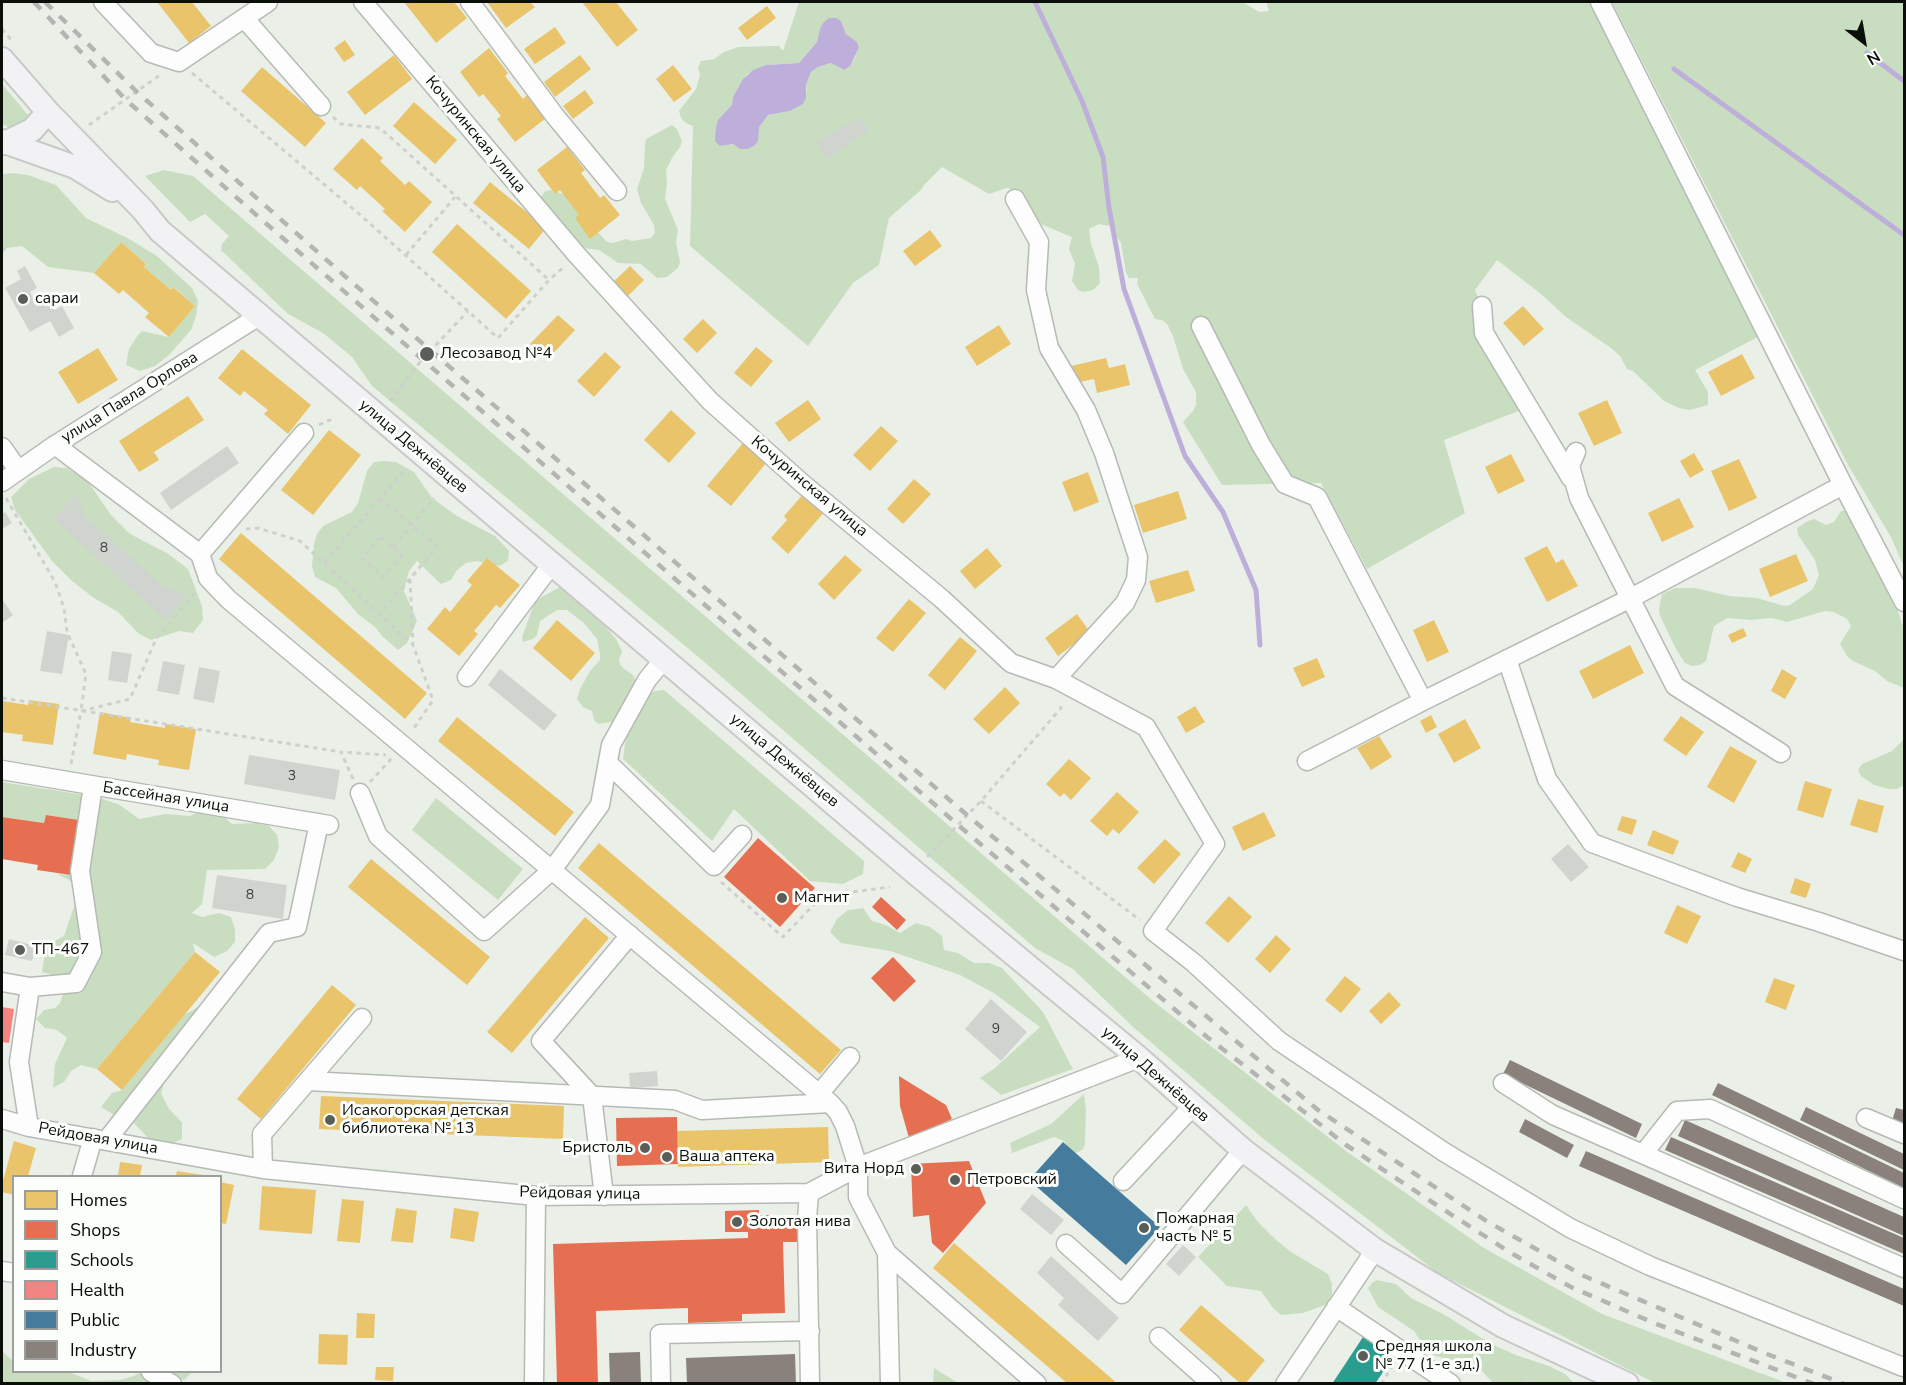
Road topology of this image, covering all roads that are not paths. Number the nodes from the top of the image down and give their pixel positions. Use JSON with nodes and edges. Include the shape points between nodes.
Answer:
{"nodes":[{"id":1,"x":103,"y":2,"type":"edge"},
{"id":2,"x":268,"y":2,"type":"edge"},
{"id":3,"x":363,"y":2,"type":"edge"},
{"id":4,"x":470,"y":2,"type":"edge"},
{"id":5,"x":1600,"y":2,"type":"edge"},
{"id":6,"x":244,"y":18,"type":"junction"},
{"id":7,"x":2,"y":59,"type":"edge"},
{"id":8,"x":321,"y":106,"type":"road end"},
{"id":9,"x":48,"y":112,"type":"junction"},
{"id":10,"x":3,"y":143,"type":"edge"},
{"id":11,"x":617,"y":191,"type":"dead end"},
{"id":12,"x":1015,"y":199,"type":"dead end"},
{"id":13,"x":143,"y":210,"type":"junction"},
{"id":14,"x":1482,"y":306,"type":"dead end"},
{"id":15,"x":259,"y":316,"type":"junction"},
{"id":16,"x":1201,"y":326,"type":"dead end"},
{"id":17,"x":304,"y":433,"type":"dead end"},
{"id":18,"x":55,"y":445,"type":"junction"},
{"id":19,"x":2,"y":447,"type":"edge"},
{"id":20,"x":1576,"y":452,"type":"dead end"},
{"id":21,"x":18,"y":470,"type":"junction"},
{"id":22,"x":2,"y":482,"type":"edge"},
{"id":23,"x":1573,"y":482,"type":"junction"},
{"id":24,"x":1843,"y":485,"type":"junction"},
{"id":25,"x":200,"y":554,"type":"junction"},
{"id":26,"x":552,"y":564,"type":"junction"},
{"id":27,"x":1629,"y":599,"type":"junction"},
{"id":28,"x":1905,"y":602,"type":"edge"},
{"id":29,"x":663,"y":659,"type":"junction"},
{"id":30,"x":1507,"y":659,"type":"junction"},
{"id":31,"x":467,"y":676,"type":"dead end"},
{"id":32,"x":1056,"y":679,"type":"junction"},
{"id":33,"x":1423,"y":701,"type":"junction"},
{"id":34,"x":1781,"y":753,"type":"dead end"},
{"id":35,"x":1307,"y":761,"type":"dead end"},
{"id":36,"x":608,"y":763,"type":"junction"},
{"id":37,"x":2,"y":770,"type":"edge"},
{"id":38,"x":93,"y":786,"type":"junction"},
{"id":39,"x":360,"y":794,"type":"road end"},
{"id":40,"x":742,"y":835,"type":"dead end"},
{"id":41,"x":552,"y":870,"type":"junction"},
{"id":42,"x":630,"y":935,"type":"junction"},
{"id":43,"x":1905,"y":951,"type":"edge"},
{"id":44,"x":2,"y":982,"type":"edge"},
{"id":45,"x":30,"y":987,"type":"junction"},
{"id":46,"x":362,"y":1018,"type":"dead end"},
{"id":47,"x":850,"y":1057,"type":"dead end"},
{"id":48,"x":1139,"y":1058,"type":"junction"},
{"id":49,"x":10,"y":1060,"type":"edge"},
{"id":50,"x":308,"y":1081,"type":"junction"},
{"id":51,"x":1503,"y":1083,"type":"dead end"},
{"id":52,"x":592,"y":1096,"type":"junction"},
{"id":53,"x":824,"y":1099,"type":"junction"},
{"id":54,"x":1192,"y":1107,"type":"junction"},
{"id":55,"x":1866,"y":1118,"type":"dead end"},
{"id":56,"x":2,"y":1119,"type":"edge"},
{"id":57,"x":29,"y":1127,"type":"junction"},
{"id":58,"x":1905,"y":1134,"type":"edge"},
{"id":59,"x":100,"y":1140,"type":"junction"},
{"id":60,"x":1243,"y":1150,"type":"junction"},
{"id":61,"x":1643,"y":1154,"type":"junction"},
{"id":62,"x":858,"y":1167,"type":"junction"},
{"id":63,"x":263,"y":1169,"type":"junction"},
{"id":64,"x":82,"y":1175,"type":"edge"},
{"id":65,"x":1123,"y":1181,"type":"dead end"},
{"id":66,"x":809,"y":1193,"type":"junction"},
{"id":67,"x":536,"y":1196,"type":"junction"},
{"id":68,"x":604,"y":1196,"type":"junction"},
{"id":69,"x":1905,"y":1199,"type":"edge"},
{"id":70,"x":1066,"y":1244,"type":"dead end"},
{"id":71,"x":1375,"y":1250,"type":"junction"},
{"id":72,"x":887,"y":1253,"type":"junction"},
{"id":73,"x":1905,"y":1268,"type":"edge"},
{"id":74,"x":1336,"y":1307,"type":"junction"},
{"id":75,"x":810,"y":1331,"type":"junction"},
{"id":76,"x":1159,"y":1336,"type":"dead end"},
{"id":77,"x":1904,"y":1366,"type":"edge"},
{"id":78,"x":155,"y":1373,"type":"edge"},
{"id":79,"x":172,"y":1383,"type":"edge"},
{"id":80,"x":534,"y":1383,"type":"edge"},
{"id":81,"x":661,"y":1383,"type":"edge"},
{"id":82,"x":810,"y":1383,"type":"edge"},
{"id":83,"x":890,"y":1383,"type":"edge"},
{"id":84,"x":1037,"y":1383,"type":"edge"},
{"id":85,"x":1212,"y":1383,"type":"edge"},
{"id":86,"x":1285,"y":1383,"type":"edge"},
{"id":87,"x":1451,"y":1383,"type":"edge"},
{"id":88,"x":1627,"y":1383,"type":"edge"}],
"edges":[{"from":1,"to":6,"type":"street","via":[[151,53],[179,62]]},
{"from":2,"to":6,"type":"street"},
{"from":3,"to":32,"type":"street","name":"Кочуринская улица","via":[[577,255],[710,402],[942,598],[1011,663]]},
{"from":4,"to":11,"type":"street"},
{"from":5,"to":24,"type":"street"},
{"from":6,"to":8,"type":"street"},
{"from":7,"to":9,"type":"main road","name":"улица Дежнёвцев"},
{"from":9,"to":10,"type":"main road","via":[[32,130]]},
{"from":9,"to":13,"type":"main road","name":"улица Дежнёвцев"},
{"from":10,"to":13,"type":"main road","via":[[75,167]]},
{"from":12,"to":32,"type":"street","via":[[1039,242],[1036,290],[1048,348],[1086,410],[1138,557],[1136,580],[1125,603]]},
{"from":13,"to":15,"type":"main road","name":"улица Дежнёвцев","via":[[160,231]]},
{"from":14,"to":23,"type":"street","via":[[1484,333]]},
{"from":15,"to":18,"type":"street","name":"улица Павла Орлова"},
{"from":15,"to":26,"type":"main road","name":"улица Дежнёвцев"},
{"from":16,"to":33,"type":"street","via":[[1285,484],[1317,497]]},
{"from":17,"to":25,"type":"street"},
{"from":18,"to":21,"type":"street","name":"улица Павла Орлова"},
{"from":18,"to":25,"type":"street"},
{"from":19,"to":21,"type":"street"},
{"from":20,"to":23,"type":"street","via":[[1570,466]]},
{"from":21,"to":22,"type":"street","name":"улица Павла Орлова"},
{"from":23,"to":27,"type":"street"},
{"from":24,"to":27,"type":"street"},
{"from":24,"to":28,"type":"street"},
{"from":25,"to":41,"type":"street","via":[[208,578],[228,599]]},
{"from":26,"to":29,"type":"main road","name":"улица Дежнёвцев"},
{"from":26,"to":31,"type":"street"},
{"from":27,"to":30,"type":"street"},
{"from":27,"to":34,"type":"street","via":[[1675,686]]},
{"from":29,"to":36,"type":"street","via":[[611,745]]},
{"from":29,"to":48,"type":"main road","name":"улица Дежнёвцев"},
{"from":30,"to":33,"type":"street"},
{"from":30,"to":43,"type":"street","via":[[1547,779],[1592,843],[1737,897]]},
{"from":32,"to":77,"type":"street","name":"Кочуринская улица","via":[[1146,727],[1215,844],[1154,931],[1279,1041],[1444,1152],[1570,1228],[1650,1266]]},
{"from":33,"to":35,"type":"street"},
{"from":36,"to":40,"type":"street","via":[[714,866]]},
{"from":36,"to":41,"type":"street","via":[[600,805]]},
{"from":37,"to":38,"type":"street","name":"Бассейная улица"},
{"from":38,"to":45,"type":"street","via":[[81,871],[92,952],[75,983]]},
{"from":38,"to":59,"type":"street","name":"Бассейная улица","via":[[325,824],[297,927],[269,933]]},
{"from":39,"to":41,"type":"street","via":[[378,836],[484,930]]},
{"from":41,"to":42,"type":"street"},
{"from":42,"to":52,"type":"street","via":[[541,1041]]},
{"from":42,"to":53,"type":"street"},
{"from":44,"to":45,"type":"street"},
{"from":45,"to":49,"type":"street"},
{"from":46,"to":50,"type":"street"},
{"from":47,"to":53,"type":"street"},
{"from":48,"to":54,"type":"main road","name":"улица Дежнёвцев"},
{"from":48,"to":62,"type":"street","name":"Рейдовая улица"},
{"from":49,"to":57,"type":"street"},
{"from":50,"to":52,"type":"street"},
{"from":50,"to":63,"type":"street","via":[[262,1134]]},
{"from":51,"to":61,"type":"street","via":[[1553,1115]]},
{"from":52,"to":53,"type":"street","via":[[675,1100],[702,1110]]},
{"from":52,"to":68,"type":"street"},
{"from":53,"to":62,"type":"street","via":[[838,1112]]},
{"from":54,"to":60,"type":"main road","name":"улица Дежнёвцев"},
{"from":54,"to":65,"type":"street"},
{"from":55,"to":58,"type":"street"},
{"from":56,"to":57,"type":"street","name":"Рейдовая улица"},
{"from":57,"to":59,"type":"street","name":"Рейдовая улица"},
{"from":59,"to":63,"type":"street","name":"Рейдовая улица"},
{"from":59,"to":64,"type":"street"},
{"from":60,"to":70,"type":"street","via":[[1122,1294]]},
{"from":60,"to":71,"type":"main road","name":"улица Дежнёвцев"},
{"from":61,"to":69,"type":"street","via":[[1677,1111],[1710,1109]]},
{"from":61,"to":73,"type":"street"},
{"from":62,"to":66,"type":"street","name":"Рейдовая улица"},
{"from":62,"to":72,"type":"street","via":[[858,1197]]},
{"from":63,"to":67,"type":"street","name":"Рейдовая улица"},
{"from":66,"to":68,"type":"street","name":"Рейдовая улица"},
{"from":66,"to":75,"type":"street"},
{"from":67,"to":68,"type":"street","name":"Рейдовая улица"},
{"from":67,"to":80,"type":"street"},
{"from":71,"to":74,"type":"street"},
{"from":71,"to":88,"type":"main road","name":"улица Дежнёвцев","via":[[1503,1326]]},
{"from":72,"to":83,"type":"street"},
{"from":72,"to":84,"type":"street"},
{"from":74,"to":86,"type":"street"},
{"from":74,"to":87,"type":"street"},
{"from":75,"to":81,"type":"street","via":[[660,1334]]},
{"from":75,"to":82,"type":"street"},
{"from":76,"to":85,"type":"street"},
{"from":78,"to":79,"type":"street"}]}
